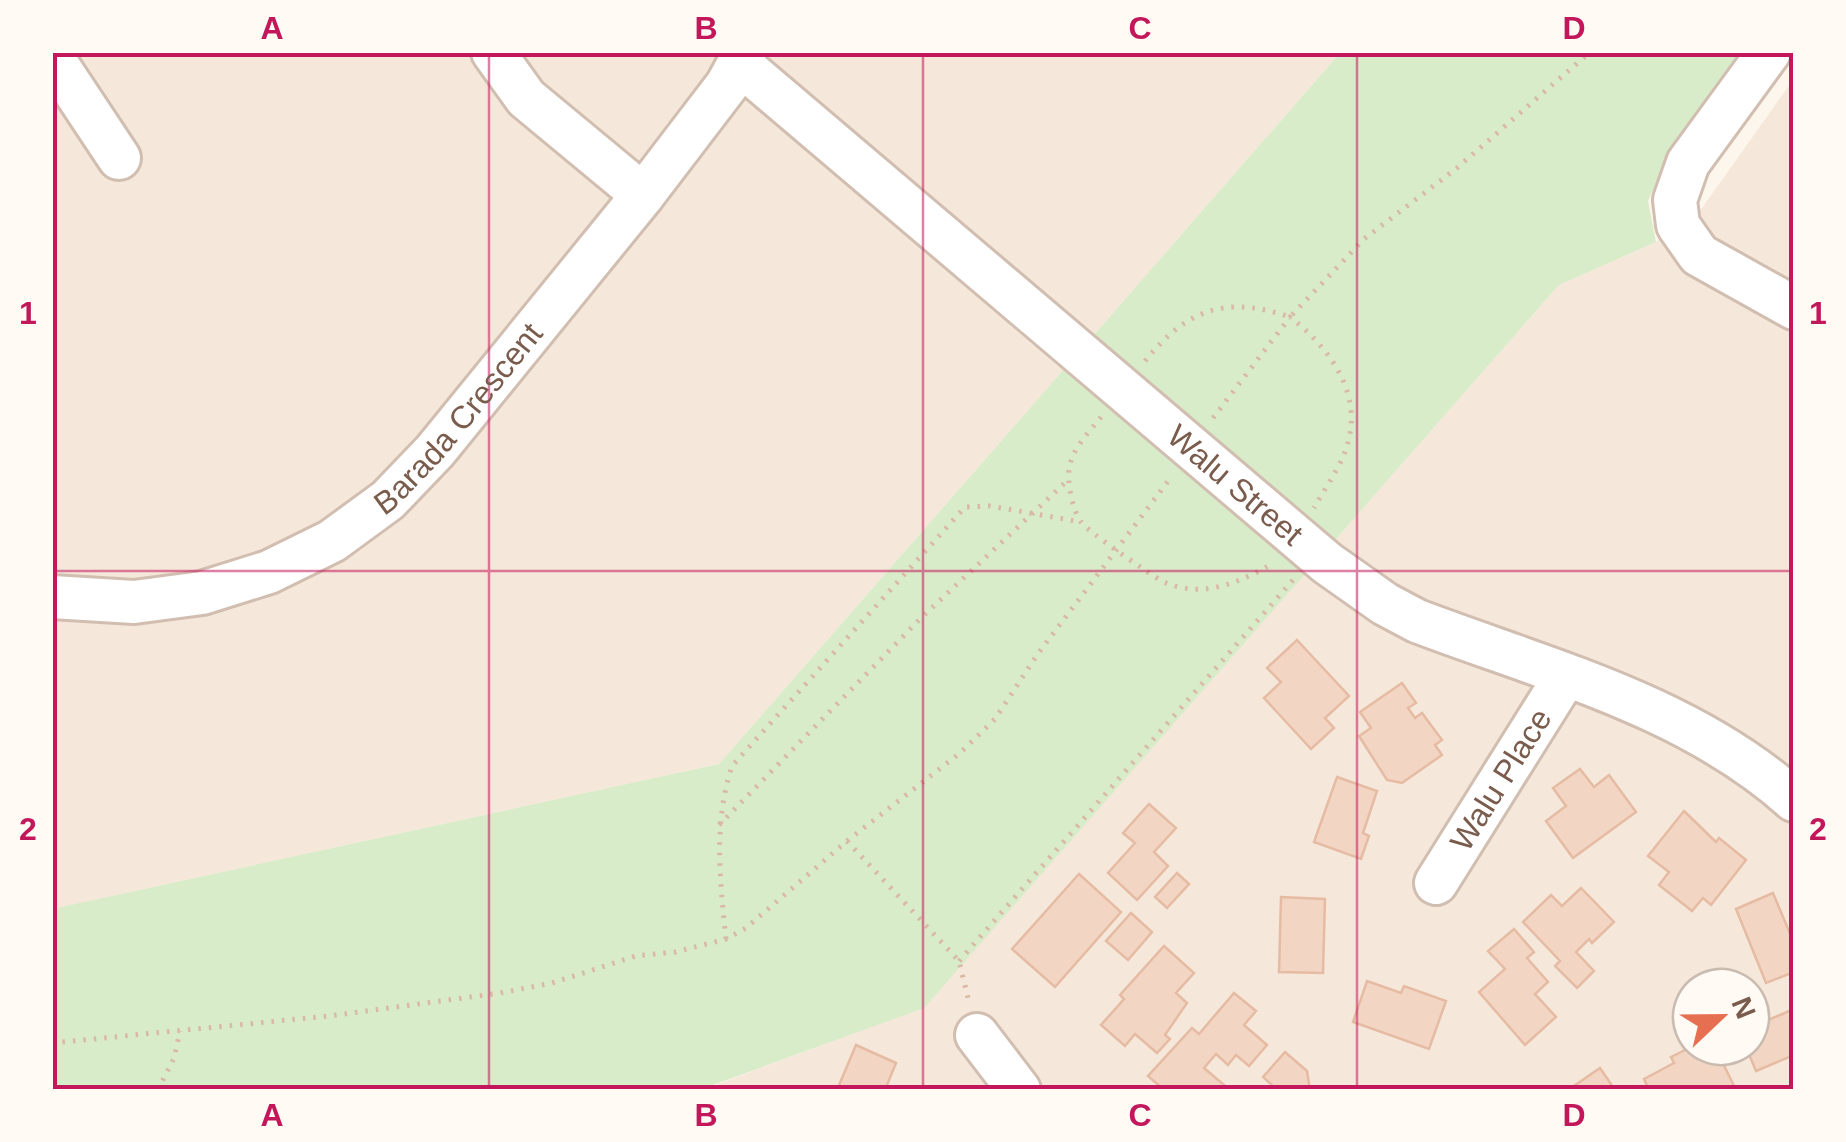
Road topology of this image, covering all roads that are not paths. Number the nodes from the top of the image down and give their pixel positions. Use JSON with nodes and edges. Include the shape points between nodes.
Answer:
{"nodes":[{"id":1,"x":494,"y":52,"type":"edge"},
{"id":2,"x":1769,"y":52,"type":"edge"},
{"id":3,"x":52,"y":57,"type":"edge"},
{"id":4,"x":742,"y":58,"type":"edge"},
{"id":5,"x":118,"y":158,"type":"dead end"},
{"id":6,"x":643,"y":194,"type":"junction"},
{"id":7,"x":1794,"y":308,"type":"edge"},
{"id":8,"x":52,"y":597,"type":"edge"},
{"id":9,"x":1565,"y":677,"type":"junction"},
{"id":10,"x":1794,"y":800,"type":"edge"},
{"id":11,"x":1436,"y":883,"type":"dead end"},
{"id":12,"x":977,"y":1036,"type":"road end"},
{"id":13,"x":1019,"y":1090,"type":"edge"}],
"edges":[{"from":1,"to":6,"type":"street","via":[[526,98]]},
{"from":2,"to":7,"type":"street","via":[[1688,163],[1675,200],[1678,225],[1699,255]]},
{"from":3,"to":5,"type":"street"},
{"from":4,"to":6,"type":"street","name":"Barada Crescent"},
{"from":4,"to":9,"type":"street","name":"Walu Street","via":[[1292,547],[1417,621]]},
{"from":6,"to":8,"type":"street","name":"Barada Crescent","via":[[435,451],[388,500],[332,540],[270,572],[202,593],[134,602]]},
{"from":9,"to":10,"type":"street","name":"Walu Street","via":[[1712,738]]},
{"from":9,"to":11,"type":"street","name":"Walu Place"},
{"from":12,"to":13,"type":"street"}]}
